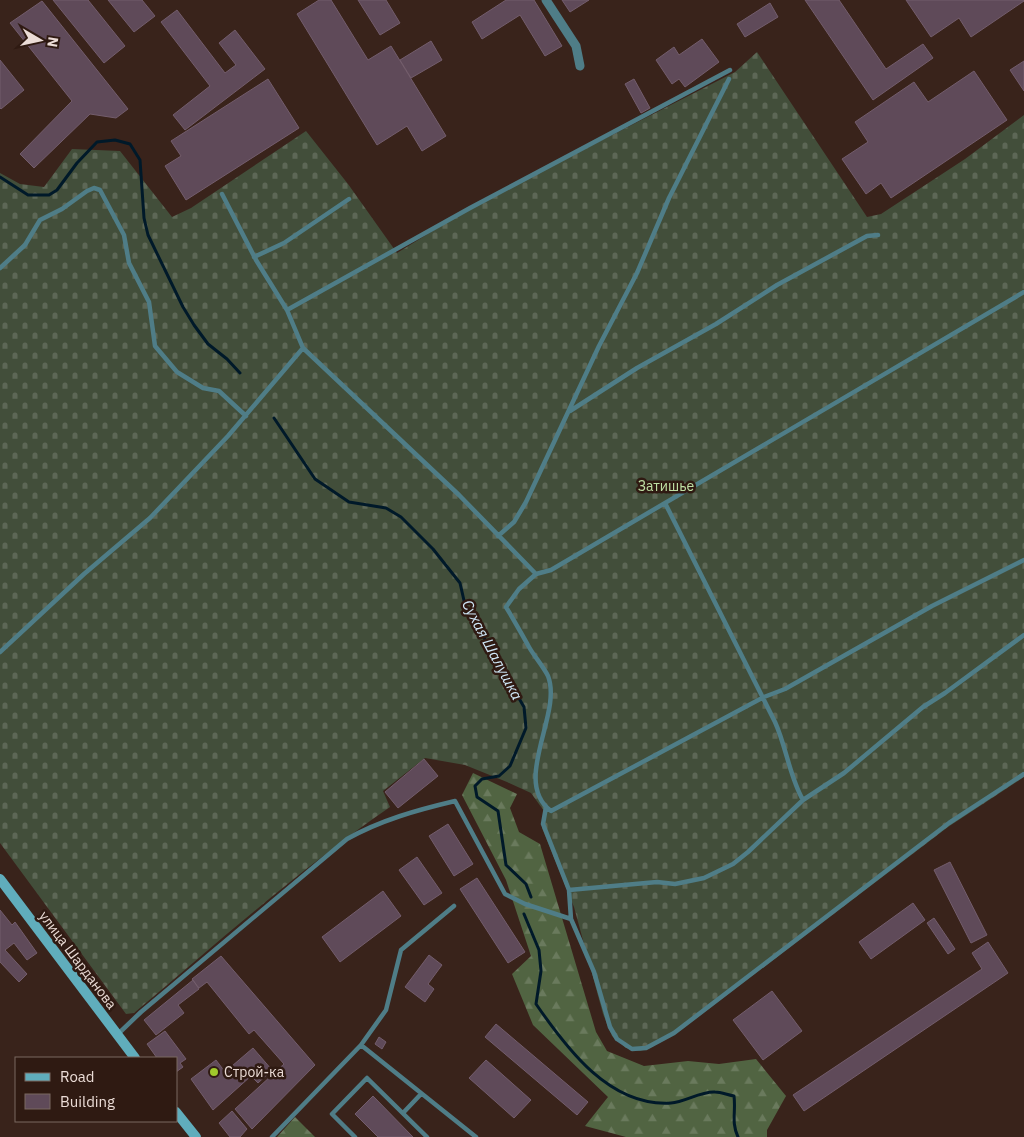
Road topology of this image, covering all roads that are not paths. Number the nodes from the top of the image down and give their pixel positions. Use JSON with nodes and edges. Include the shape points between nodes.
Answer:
{"nodes":[{"id":1,"x":546,"y":0,"type":"edge"},
{"id":2,"x":580,"y":66,"type":"dead end"},
{"id":3,"x":730,"y":70,"type":"dead end"},
{"id":4,"x":730,"y":79,"type":"dead end"},
{"id":5,"x":222,"y":194,"type":"dead end"},
{"id":6,"x":349,"y":199,"type":"dead end"},
{"id":7,"x":878,"y":235,"type":"dead end"},
{"id":8,"x":254,"y":257,"type":"junction"},
{"id":9,"x":0,"y":268,"type":"edge"},
{"id":10,"x":1024,"y":292,"type":"edge"},
{"id":11,"x":287,"y":310,"type":"junction"},
{"id":12,"x":303,"y":348,"type":"junction"},
{"id":13,"x":569,"y":412,"type":"junction"},
{"id":14,"x":246,"y":416,"type":"junction"},
{"id":15,"x":665,"y":503,"type":"junction"},
{"id":16,"x":498,"y":536,"type":"junction"},
{"id":17,"x":1024,"y":560,"type":"edge"},
{"id":18,"x":536,"y":574,"type":"junction"},
{"id":19,"x":1024,"y":635,"type":"edge"},
{"id":20,"x":0,"y":652,"type":"edge"},
{"id":21,"x":764,"y":697,"type":"junction"},
{"id":22,"x":1024,"y":774,"type":"edge"},
{"id":23,"x":803,"y":800,"type":"junction"},
{"id":24,"x":546,"y":807,"type":"junction"},
{"id":25,"x":0,"y":879,"type":"edge"},
{"id":26,"x":569,"y":890,"type":"junction"},
{"id":27,"x":454,"y":906,"type":"dead end"},
{"id":28,"x":571,"y":919,"type":"junction"},
{"id":29,"x":117,"y":1035,"type":"junction"},
{"id":30,"x":360,"y":1045,"type":"junction"},
{"id":31,"x":134,"y":1057,"type":"edge"},
{"id":32,"x":421,"y":1094,"type":"junction"},
{"id":33,"x":178,"y":1114,"type":"edge"},
{"id":34,"x":403,"y":1114,"type":"junction"},
{"id":35,"x":196,"y":1137,"type":"edge"},
{"id":36,"x":272,"y":1137,"type":"edge"},
{"id":37,"x":355,"y":1137,"type":"edge"},
{"id":38,"x":427,"y":1137,"type":"edge"},
{"id":39,"x":476,"y":1137,"type":"edge"}],
"edges":[{"from":1,"to":2,"type":"street","via":[[576,46]]},
{"from":3,"to":11,"type":"lane","via":[[470,208]]},
{"from":4,"to":13,"type":"lane","via":[[669,198],[637,274]]},
{"from":5,"to":8,"type":"lane"},
{"from":6,"to":8,"type":"lane","via":[[284,243]]},
{"from":7,"to":13,"type":"lane","via":[[867,236],[776,285]]},
{"from":8,"to":11,"type":"lane"},
{"from":9,"to":14,"type":"lane","via":[[25,245],[40,220],[87,191],[100,190],[124,236],[129,263],[149,302],[155,346],[177,372],[203,388],[229,398]]},
{"from":10,"to":15,"type":"lane"},
{"from":11,"to":12,"type":"lane"},
{"from":12,"to":14,"type":"lane"},
{"from":12,"to":16,"type":"lane"},
{"from":13,"to":16,"type":"lane","via":[[526,502],[514,522]]},
{"from":14,"to":20,"type":"lane","via":[[150,518]]},
{"from":15,"to":18,"type":"lane","via":[[552,570]]},
{"from":15,"to":21,"type":"lane"},
{"from":16,"to":18,"type":"lane"},
{"from":17,"to":21,"type":"lane"},
{"from":18,"to":24,"type":"lane","via":[[506,607],[548,676],[550,707],[537,772],[537,792]]},
{"from":19,"to":23,"type":"lane","via":[[923,707],[844,773]]},
{"from":21,"to":23,"type":"lane","via":[[785,743]]},
{"from":21,"to":24,"type":"lane","via":[[568,804],[552,811]]},
{"from":22,"to":28,"type":"lane","via":[[949,823],[674,1033],[646,1048],[632,1049],[617,1039],[610,1027],[594,972]]},
{"from":23,"to":26,"type":"lane","via":[[733,864],[704,878],[675,884],[657,882]]},
{"from":24,"to":26,"type":"lane","via":[[543,824]]},
{"from":25,"to":29,"type":"main road","name":"улица Шарданова"},
{"from":26,"to":28,"type":"lane"},
{"from":27,"to":30,"type":"lane","via":[[401,950],[386,1010]]},
{"from":28,"to":29,"type":"lane","via":[[505,894],[455,801],[410,812],[347,838]]},
{"from":29,"to":31,"type":"main road","name":"улица Шарданова"},
{"from":30,"to":32,"type":"lane"},
{"from":30,"to":36,"type":"lane"},
{"from":32,"to":34,"type":"lane"},
{"from":32,"to":39,"type":"lane"},
{"from":33,"to":35,"type":"main road"},
{"from":34,"to":37,"type":"lane","via":[[367,1078],[332,1114]]},
{"from":34,"to":38,"type":"lane"}]}
